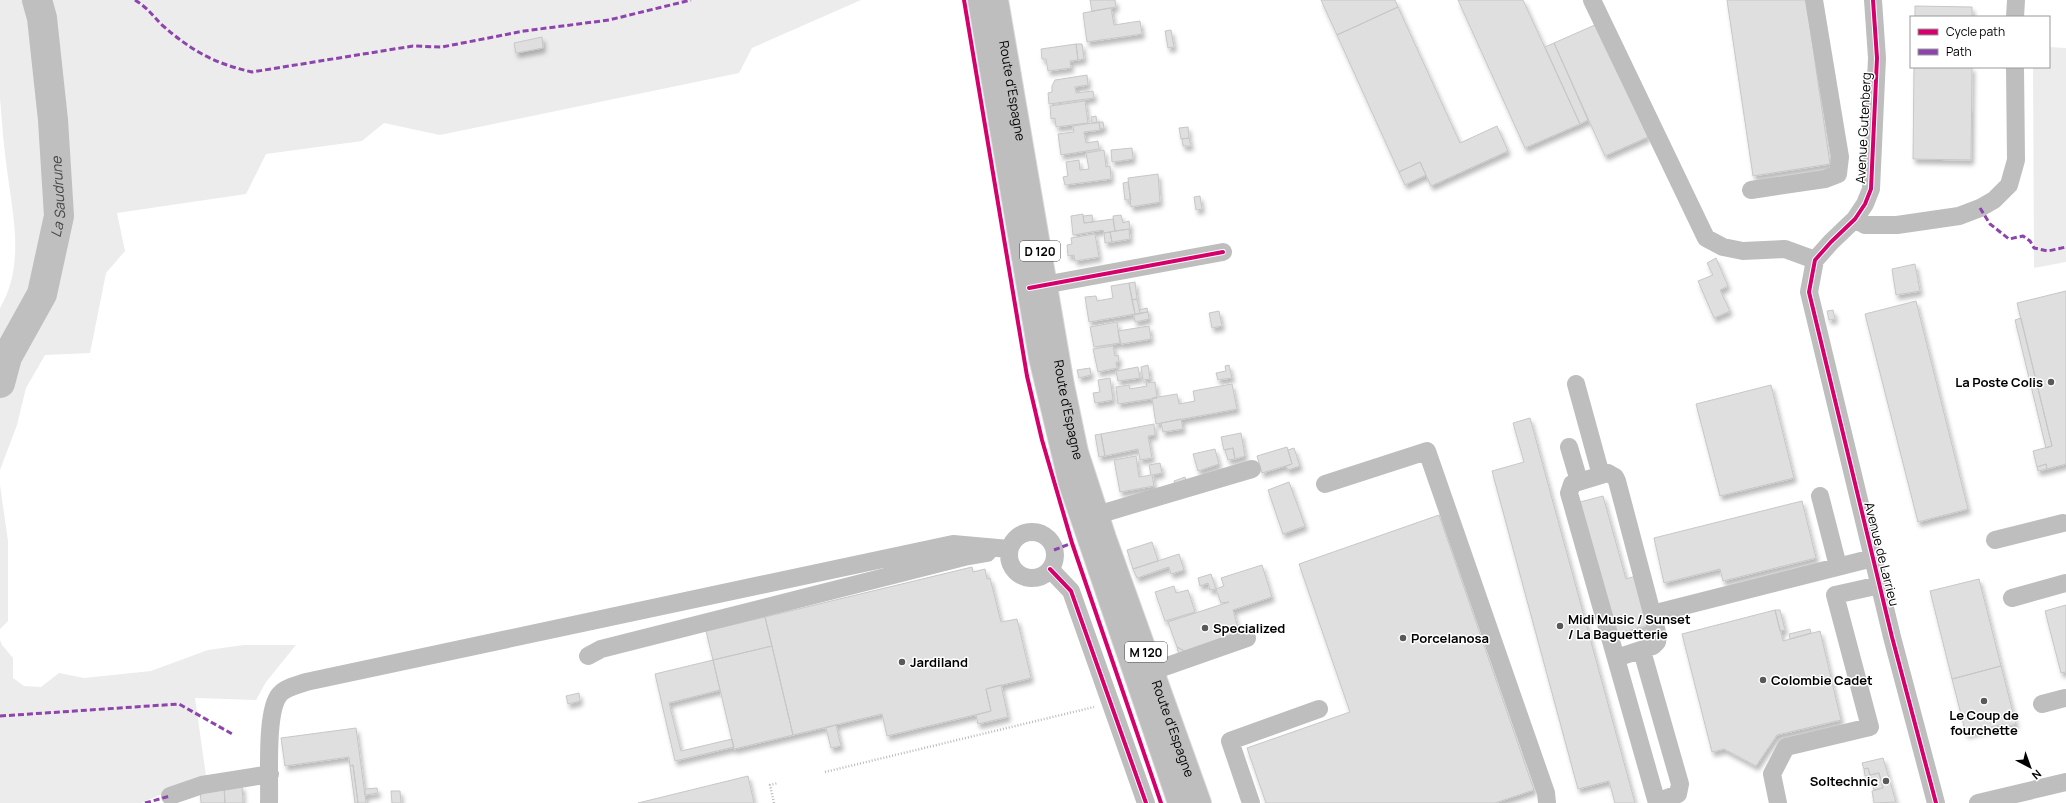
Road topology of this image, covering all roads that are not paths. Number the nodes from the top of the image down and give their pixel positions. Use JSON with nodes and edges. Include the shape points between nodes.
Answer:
{"nodes":[{"id":1,"x":979,"y":0,"type":"edge"},
{"id":2,"x":997,"y":0,"type":"edge"},
{"id":3,"x":1592,"y":0,"type":"edge"},
{"id":4,"x":1814,"y":0,"type":"edge"},
{"id":5,"x":1873,"y":0,"type":"edge"},
{"id":6,"x":2016,"y":0,"type":"edge"},
{"id":7,"x":2015,"y":16,"type":"edge"},
{"id":8,"x":2015,"y":68,"type":"edge"},
{"id":9,"x":1751,"y":190,"type":"dead end"},
{"id":10,"x":1855,"y":219,"type":"junction"},
{"id":11,"x":1223,"y":252,"type":"dead end"},
{"id":12,"x":1816,"y":260,"type":"junction"},
{"id":13,"x":1037,"y":286,"type":"junction"},
{"id":14,"x":1812,"y":308,"type":"joint"},
{"id":15,"x":1576,"y":384,"type":"dead end"},
{"id":16,"x":1569,"y":447,"type":"dead end"},
{"id":17,"x":1252,"y":469,"type":"dead end"},
{"id":18,"x":1601,"y":475,"type":"junction"},
{"id":19,"x":1579,"y":481,"type":"junction"},
{"id":20,"x":1325,"y":484,"type":"dead end"},
{"id":21,"x":1820,"y":496,"type":"dead end"},
{"id":22,"x":1089,"y":507,"type":"junction"},
{"id":23,"x":2063,"y":523,"type":"dead end"},
{"id":24,"x":1995,"y":540,"type":"dead end"},
{"id":25,"x":1009,"y":549,"type":"junction"},
{"id":26,"x":1873,"y":558,"type":"junction"},
{"id":27,"x":1838,"y":566,"type":"junction"},
{"id":28,"x":1050,"y":569,"type":"junction"},
{"id":29,"x":2066,"y":583,"type":"edge"},
{"id":30,"x":1880,"y":585,"type":"junction"},
{"id":31,"x":2012,"y":598,"type":"dead end"},
{"id":32,"x":1652,"y":614,"type":"junction"},
{"id":33,"x":1247,"y":638,"type":"dead end"},
{"id":34,"x":1642,"y":651,"type":"junction"},
{"id":35,"x":588,"y":656,"type":"dead end"},
{"id":36,"x":1616,"y":658,"type":"junction"},
{"id":37,"x":1153,"y":672,"type":"junction"},
{"id":38,"x":2065,"y":698,"type":"dead end"},
{"id":39,"x":2042,"y":704,"type":"dead end"},
{"id":40,"x":1319,"y":709,"type":"dead end"},
{"id":41,"x":1665,"y":732,"type":"junction"},
{"id":42,"x":1640,"y":741,"type":"junction"},
{"id":43,"x":270,"y":774,"type":"junction"},
{"id":44,"x":2066,"y":782,"type":"edge"},
{"id":45,"x":170,"y":796,"type":"dead end"},
{"id":46,"x":2029,"y":797,"type":"edge"},
{"id":47,"x":1657,"y":802,"type":"edge"},
{"id":48,"x":269,"y":803,"type":"edge"},
{"id":49,"x":1146,"y":803,"type":"edge"},
{"id":50,"x":1180,"y":803,"type":"edge"},
{"id":51,"x":1200,"y":803,"type":"edge"},
{"id":52,"x":1251,"y":803,"type":"edge"},
{"id":53,"x":1548,"y":803,"type":"edge"},
{"id":54,"x":1778,"y":803,"type":"edge"},
{"id":55,"x":1936,"y":803,"type":"edge"},
{"id":56,"x":1978,"y":803,"type":"edge"}],
"edges":[{"from":1,"to":13,"type":"main road","name":"Route d'Espagne","number":"D 120"},
{"from":2,"to":13,"type":"main road","name":"Route d'Espagne","number":"D 120"},
{"from":3,"to":12,"type":"street","via":[[1706,238],[1723,247],[1736,250],[1785,249]]},
{"from":4,"to":9,"type":"street","via":[[1840,157],[1838,174],[1825,179]]},
{"from":5,"to":10,"type":"street","name":"Avenue Gutenberg","via":[[1876,58],[1871,189]]},
{"from":6,"to":7,"type":"street"},
{"from":8,"to":10,"type":"street","via":[[2016,160],[2009,185],[1994,200],[1959,216],[1898,225],[1865,226]]},
{"from":10,"to":12,"type":"street","name":"Avenue Gutenberg"},
{"from":11,"to":13,"type":"street"},
{"from":12,"to":14,"type":"street","name":"Avenue Gutenberg","via":[[1811,273],[1809,292]]},
{"from":13,"to":22,"type":"main road","name":"Route d'Espagne","number":"D 120","via":[[1052,412]]},
{"from":14,"to":26,"type":"street","name":"Avenue de Larrieu"},
{"from":15,"to":18,"type":"street"},
{"from":16,"to":19,"type":"street"},
{"from":17,"to":22,"type":"street"},
{"from":18,"to":19,"type":"street"},
{"from":18,"to":32,"type":"street","via":[[1612,474],[1618,481]]},
{"from":19,"to":36,"type":"street","via":[[1572,484],[1569,493]]},
{"from":20,"to":53,"type":"street","via":[[1427,450]]},
{"from":21,"to":27,"type":"street"},
{"from":22,"to":37,"type":"main road","name":"Route d'Espagne","number":"M 120"},
{"from":22,"to":50,"type":"main road","name":"Route d'Espagne","number":"M 120"},
{"from":23,"to":24,"type":"street"},
{"from":25,"to":28,"type":"street","via":[[1012,566],[1022,575],[1034,578]]},
{"from":25,"to":28,"type":"street","via":[[1014,540],[1022,534],[1032,531],[1042,534],[1050,540],[1054,550],[1054,560]]},
{"from":25,"to":35,"type":"street","via":[[964,557],[601,649]]},
{"from":25,"to":43,"type":"street","via":[[953,544],[306,682],[281,693],[274,705]]},
{"from":26,"to":27,"type":"street"},
{"from":26,"to":30,"type":"street","name":"Avenue de Larrieu"},
{"from":27,"to":32,"type":"street"},
{"from":28,"to":49,"type":"street","via":[[1072,591]]},
{"from":29,"to":31,"type":"street"},
{"from":30,"to":54,"type":"street","via":[[1835,595],[1870,727],[1786,747],[1772,774]]},
{"from":30,"to":55,"type":"street","name":"Avenue de Larrieu"},
{"from":32,"to":34,"type":"street","via":[[1658,636],[1657,642]]},
{"from":33,"to":37,"type":"street"},
{"from":34,"to":36,"type":"street"},
{"from":34,"to":41,"type":"street"},
{"from":36,"to":42,"type":"street"},
{"from":37,"to":51,"type":"main road","name":"Route d'Espagne","number":"M 120"},
{"from":38,"to":39,"type":"street"},
{"from":40,"to":52,"type":"street","via":[[1230,741]]},
{"from":41,"to":42,"type":"street"},
{"from":41,"to":47,"type":"street","via":[[1680,789],[1673,797]]},
{"from":42,"to":47,"type":"street"},
{"from":43,"to":45,"type":"street","via":[[202,785]]},
{"from":43,"to":48,"type":"street"},
{"from":44,"to":46,"type":"street"},
{"from":46,"to":56,"type":"street"}]}
